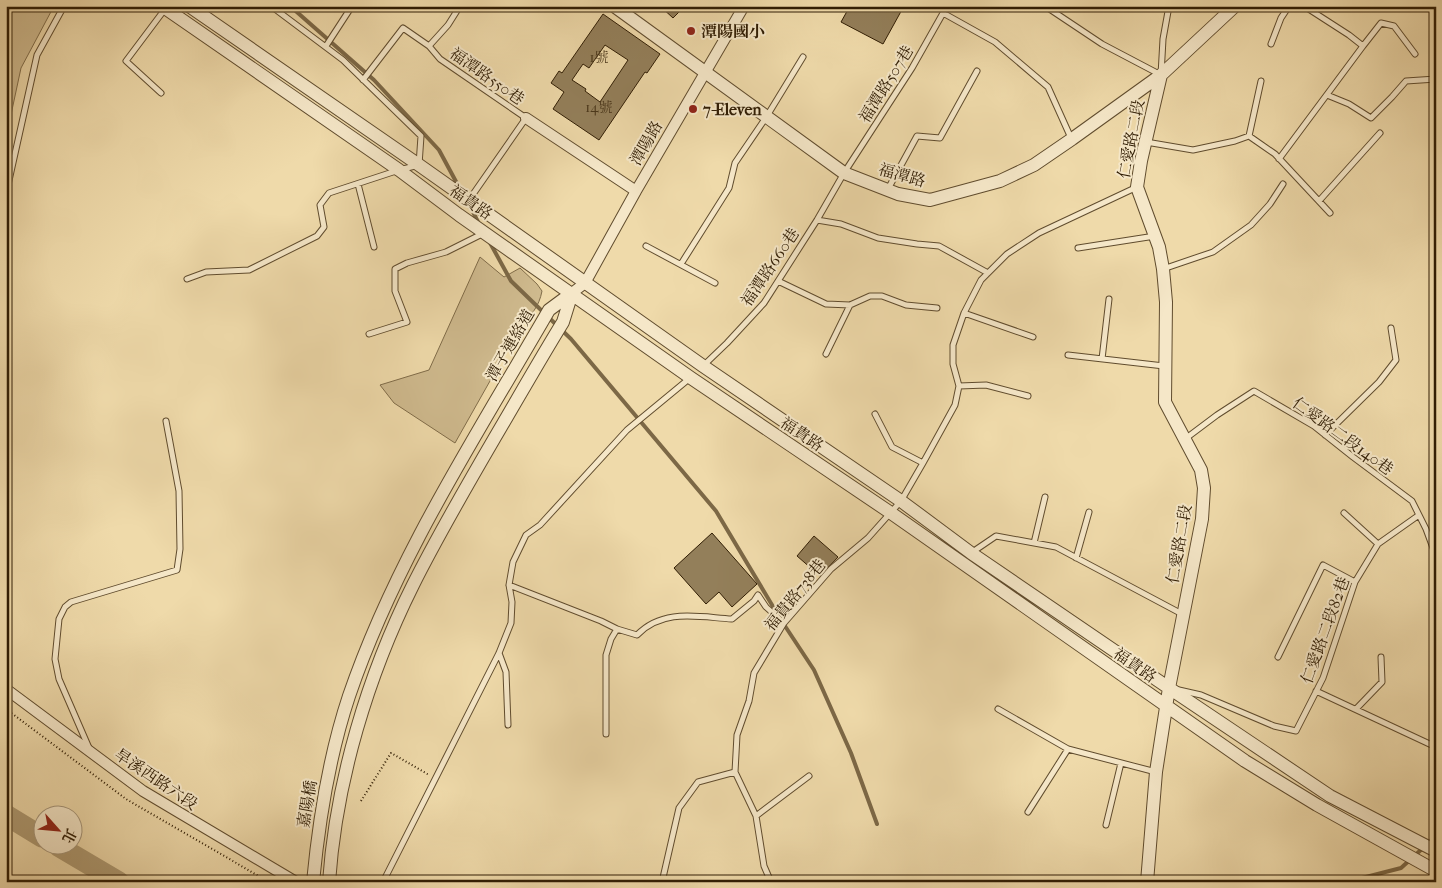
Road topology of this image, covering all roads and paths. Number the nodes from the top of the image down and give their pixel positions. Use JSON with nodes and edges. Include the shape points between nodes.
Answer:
{"nodes":[{"id":1,"x":64,"y":6,"type":"edge"},
{"id":2,"x":189,"y":6,"type":"edge"},
{"id":3,"x":271,"y":6,"type":"edge"},
{"id":4,"x":352,"y":6,"type":"edge"},
{"id":5,"x":460,"y":6,"type":"edge"},
{"id":6,"x":614,"y":6,"type":"edge"},
{"id":7,"x":744,"y":6,"type":"edge"},
{"id":8,"x":947,"y":6,"type":"edge"},
{"id":9,"x":1044,"y":6,"type":"edge"},
{"id":10,"x":1169,"y":6,"type":"edge"},
{"id":11,"x":1235,"y":6,"type":"edge"},
{"id":12,"x":1289,"y":6,"type":"edge"},
{"id":13,"x":1304,"y":6,"type":"edge"},
{"id":14,"x":164,"y":7,"type":"edge"},
{"id":15,"x":944,"y":13,"type":"junction"},
{"id":16,"x":1271,"y":44,"type":"dead end"},
{"id":17,"x":326,"y":46,"type":"junction"},
{"id":18,"x":430,"y":46,"type":"junction"},
{"id":19,"x":1363,"y":46,"type":"junction"},
{"id":20,"x":1415,"y":54,"type":"dead end"},
{"id":21,"x":803,"y":57,"type":"dead end"},
{"id":22,"x":705,"y":71,"type":"junction"},
{"id":23,"x":977,"y":71,"type":"dead end"},
{"id":24,"x":1161,"y":75,"type":"junction"},
{"id":25,"x":1436,"y":79,"type":"edge"},
{"id":26,"x":363,"y":80,"type":"junction"},
{"id":27,"x":1261,"y":81,"type":"dead end"},
{"id":28,"x":161,"y":92,"type":"dead end"},
{"id":29,"x":1327,"y":96,"type":"junction"},
{"id":30,"x":767,"y":116,"type":"junction"},
{"id":31,"x":526,"y":118,"type":"junction"},
{"id":32,"x":1380,"y":133,"type":"dead end"},
{"id":33,"x":1249,"y":136,"type":"junction"},
{"id":34,"x":1072,"y":139,"type":"junction"},
{"id":35,"x":1146,"y":142,"type":"junction"},
{"id":36,"x":1279,"y":159,"type":"junction"},
{"id":37,"x":419,"y":165,"type":"junction"},
{"id":38,"x":398,"y":170,"type":"junction"},
{"id":39,"x":844,"y":173,"type":"junction"},
{"id":40,"x":358,"y":184,"type":"junction"},
{"id":41,"x":1284,"y":184,"type":"dead end"},
{"id":42,"x":1137,"y":187,"type":"junction"},
{"id":43,"x":887,"y":190,"type":"junction"},
{"id":44,"x":636,"y":191,"type":"junction"},
{"id":45,"x":6,"y":194,"type":"edge"},
{"id":46,"x":469,"y":201,"type":"junction"},
{"id":47,"x":1318,"y":201,"type":"junction"},
{"id":48,"x":1330,"y":212,"type":"dead end"},
{"id":49,"x":817,"y":220,"type":"junction"},
{"id":50,"x":486,"y":232,"type":"junction"},
{"id":51,"x":1156,"y":236,"type":"junction"},
{"id":52,"x":646,"y":246,"type":"dead end"},
{"id":53,"x":374,"y":247,"type":"dead end"},
{"id":54,"x":1078,"y":248,"type":"dead end"},
{"id":55,"x":681,"y":264,"type":"junction"},
{"id":56,"x":1163,"y":269,"type":"junction"},
{"id":57,"x":988,"y":273,"type":"junction"},
{"id":58,"x":187,"y":279,"type":"dead end"},
{"id":59,"x":778,"y":281,"type":"junction"},
{"id":60,"x":585,"y":283,"type":"junction"},
{"id":61,"x":716,"y":283,"type":"dead end"},
{"id":62,"x":572,"y":294,"type":"junction"},
{"id":63,"x":1109,"y":299,"type":"dead end"},
{"id":64,"x":850,"y":305,"type":"junction"},
{"id":65,"x":937,"y":308,"type":"dead end"},
{"id":66,"x":964,"y":313,"type":"junction"},
{"id":67,"x":1391,"y":328,"type":"dead end"},
{"id":68,"x":369,"y":334,"type":"dead end"},
{"id":69,"x":1033,"y":337,"type":"dead end"},
{"id":70,"x":826,"y":354,"type":"dead end"},
{"id":71,"x":1068,"y":355,"type":"dead end"},
{"id":72,"x":1102,"y":359,"type":"junction"},
{"id":73,"x":703,"y":366,"type":"junction"},
{"id":74,"x":1164,"y":366,"type":"junction"},
{"id":75,"x":691,"y":378,"type":"junction"},
{"id":76,"x":959,"y":386,"type":"junction"},
{"id":77,"x":1028,"y":396,"type":"dead end"},
{"id":78,"x":875,"y":414,"type":"dead end"},
{"id":79,"x":166,"y":421,"type":"dead end"},
{"id":80,"x":1325,"y":435,"type":"junction"},
{"id":81,"x":1184,"y":440,"type":"junction"},
{"id":82,"x":923,"y":463,"type":"junction"},
{"id":83,"x":1045,"y":497,"type":"dead end"},
{"id":84,"x":901,"y":501,"type":"junction"},
{"id":85,"x":1090,"y":512,"type":"dead end"},
{"id":86,"x":891,"y":513,"type":"junction"},
{"id":87,"x":1344,"y":513,"type":"dead end"},
{"id":88,"x":1419,"y":515,"type":"junction"},
{"id":89,"x":1034,"y":543,"type":"junction"},
{"id":90,"x":1378,"y":544,"type":"junction"},
{"id":91,"x":971,"y":553,"type":"junction"},
{"id":92,"x":1436,"y":556,"type":"edge"},
{"id":93,"x":1076,"y":558,"type":"junction"},
{"id":94,"x":1355,"y":582,"type":"junction"},
{"id":95,"x":509,"y":585,"type":"junction"},
{"id":96,"x":1182,"y":614,"type":"junction"},
{"id":97,"x":784,"y":623,"type":"junction"},
{"id":98,"x":617,"y":629,"type":"junction"},
{"id":99,"x":499,"y":653,"type":"junction"},
{"id":100,"x":1278,"y":656,"type":"dead end"},
{"id":101,"x":1381,"y":657,"type":"dead end"},
{"id":102,"x":1169,"y":688,"type":"junction"},
{"id":103,"x":6,"y":689,"type":"edge"},
{"id":104,"x":1316,"y":691,"type":"junction"},
{"id":105,"x":1166,"y":707,"type":"junction"},
{"id":106,"x":998,"y":708,"type":"dead end"},
{"id":107,"x":1356,"y":709,"type":"junction"},
{"id":108,"x":508,"y":725,"type":"dead end"},
{"id":109,"x":339,"y":733,"type":"joint"},
{"id":110,"x":606,"y":734,"type":"dead end"},
{"id":111,"x":355,"y":738,"type":"joint"},
{"id":112,"x":1436,"y":747,"type":"edge"},
{"id":113,"x":1068,"y":749,"type":"junction"},
{"id":114,"x":91,"y":753,"type":"junction"},
{"id":115,"x":1121,"y":763,"type":"junction"},
{"id":116,"x":735,"y":772,"type":"junction"},
{"id":117,"x":1156,"y":772,"type":"junction"},
{"id":118,"x":809,"y":776,"type":"dead end"},
{"id":119,"x":435,"y":779,"type":"junction"},
{"id":120,"x":361,"y":801,"type":"dead end"},
{"id":121,"x":1028,"y":812,"type":"dead end"},
{"id":122,"x":756,"y":816,"type":"junction"},
{"id":123,"x":1106,"y":825,"type":"dead end"},
{"id":124,"x":1436,"y":851,"type":"edge"},
{"id":125,"x":1436,"y":871,"type":"edge"},
{"id":126,"x":296,"y":882,"type":"edge"},
{"id":127,"x":313,"y":882,"type":"edge"},
{"id":128,"x":329,"y":882,"type":"edge"},
{"id":129,"x":383,"y":882,"type":"edge"},
{"id":130,"x":662,"y":882,"type":"edge"},
{"id":131,"x":771,"y":882,"type":"edge"},
{"id":132,"x":1147,"y":882,"type":"edge"}],
"edges":[{"from":1,"to":45,"type":"lane","via":[[37,55]]},
{"from":2,"to":37,"type":"street","name":"福貴路"},
{"from":3,"to":17,"type":"lane"},
{"from":4,"to":17,"type":"lane"},
{"from":5,"to":18,"type":"lane","name":"福潭路550巷"},
{"from":6,"to":22,"type":"street","name":"福潭路"},
{"from":7,"to":22,"type":"street","name":"潭陽路"},
{"from":8,"to":15,"type":"lane","name":"福潭路507巷"},
{"from":9,"to":24,"type":"lane","via":[[1102,44]]},
{"from":10,"to":24,"type":"lane"},
{"from":11,"to":24,"type":"street","name":"福潭路"},
{"from":12,"to":16,"type":"lane"},
{"from":13,"to":19,"type":"lane"},
{"from":14,"to":28,"type":"lane","via":[[126,61]]},
{"from":14,"to":38,"type":"street","name":"福貴路"},
{"from":15,"to":34,"type":"lane","via":[[995,42],[1048,87]]},
{"from":15,"to":39,"type":"lane","name":"福潭路507巷"},
{"from":17,"to":26,"type":"lane"},
{"from":18,"to":26,"type":"lane","via":[[403,28]]},
{"from":18,"to":31,"type":"lane","name":"福潭路550巷","via":[[440,60]]},
{"from":19,"to":20,"type":"lane","via":[[1381,23],[1394,26]]},
{"from":19,"to":29,"type":"lane"},
{"from":21,"to":30,"type":"lane"},
{"from":22,"to":30,"type":"street","name":"福潭路"},
{"from":22,"to":44,"type":"street","name":"潭陽路"},
{"from":23,"to":43,"type":"lane","via":[[940,138],[917,136]]},
{"from":24,"to":34,"type":"street","name":"福潭路"},
{"from":24,"to":35,"type":"street","name":"仁愛路二段"},
{"from":25,"to":29,"type":"lane","via":[[1406,81],[1371,118]]},
{"from":26,"to":37,"type":"lane","via":[[420,136]]},
{"from":27,"to":33,"type":"lane"},
{"from":29,"to":36,"type":"lane"},
{"from":30,"to":39,"type":"street","name":"福潭路"},
{"from":30,"to":55,"type":"lane","via":[[735,163],[729,188]]},
{"from":31,"to":44,"type":"street"},
{"from":31,"to":46,"type":"lane"},
{"from":32,"to":47,"type":"lane"},
{"from":33,"to":35,"type":"lane","via":[[1193,150]]},
{"from":33,"to":36,"type":"lane"},
{"from":34,"to":43,"type":"street","name":"福潭路","via":[[1034,165],[1000,181],[930,200]]},
{"from":35,"to":42,"type":"street","name":"仁愛路二段"},
{"from":36,"to":47,"type":"lane"},
{"from":37,"to":38,"type":"lane"},
{"from":37,"to":46,"type":"street","name":"福貴路"},
{"from":38,"to":40,"type":"lane"},
{"from":38,"to":50,"type":"street","name":"福貴路"},
{"from":39,"to":43,"type":"street","name":"福潭路"},
{"from":39,"to":49,"type":"lane","name":"福潭路660巷"},
{"from":40,"to":53,"type":"lane"},
{"from":40,"to":58,"type":"lane","via":[[329,194],[320,205],[324,227],[317,236],[249,270],[206,272]]},
{"from":41,"to":56,"type":"lane","via":[[1244,231],[1213,252]]},
{"from":42,"to":51,"type":"street","name":"仁愛路二段"},
{"from":42,"to":57,"type":"lane","via":[[1039,233],[1006,254]]},
{"from":44,"to":60,"type":"street","name":"潭陽路"},
{"from":46,"to":60,"type":"street","name":"福貴路"},
{"from":47,"to":48,"type":"lane"},
{"from":49,"to":57,"type":"lane","via":[[841,224],[878,238],[939,246]]},
{"from":49,"to":59,"type":"lane","name":"福潭路660巷"},
{"from":50,"to":62,"type":"street","name":"福貴路"},
{"from":50,"to":68,"type":"lane","via":[[446,252],[396,269],[395,292],[407,322]]},
{"from":51,"to":54,"type":"lane"},
{"from":51,"to":56,"type":"street","name":"仁愛路二段"},
{"from":52,"to":55,"type":"lane"},
{"from":55,"to":61,"type":"lane"},
{"from":56,"to":74,"type":"street","name":"仁愛路二段","via":[[1166,302]]},
{"from":57,"to":66,"type":"lane"},
{"from":59,"to":64,"type":"lane","via":[[826,304]]},
{"from":59,"to":73,"type":"lane","name":"福潭路660巷","via":[[764,303]]},
{"from":60,"to":62,"type":"street","name":"潭陽路"},
{"from":60,"to":73,"type":"street","name":"福貴路"},
{"from":62,"to":75,"type":"street","name":"福貴路"},
{"from":62,"to":109,"type":"street","name":"潭子連絡道","via":[[549,310],[422,531],[367,648]]},
{"from":62,"to":111,"type":"street","name":"潭子連絡道","via":[[563,322],[464,491],[413,586],[381,658]]},
{"from":63,"to":72,"type":"lane"},
{"from":64,"to":65,"type":"lane","via":[[870,296],[882,296],[906,305]]},
{"from":64,"to":70,"type":"lane"},
{"from":66,"to":69,"type":"lane"},
{"from":66,"to":76,"type":"lane","via":[[953,345],[953,364]]},
{"from":67,"to":80,"type":"lane","via":[[1396,360],[1379,382]]},
{"from":71,"to":72,"type":"lane"},
{"from":72,"to":74,"type":"lane"},
{"from":73,"to":84,"type":"street","name":"福貴路"},
{"from":74,"to":81,"type":"street","name":"仁愛路二段","via":[[1165,402]]},
{"from":75,"to":86,"type":"street","name":"福貴路"},
{"from":75,"to":95,"type":"lane","via":[[627,430],[540,525],[526,535],[512,562]]},
{"from":76,"to":77,"type":"lane","via":[[986,385]]},
{"from":76,"to":82,"type":"lane","name":"福貴路738巷","via":[[955,405]]},
{"from":78,"to":82,"type":"lane","via":[[892,447]]},
{"from":79,"to":114,"type":"lane","via":[[179,491],[177,570],[71,602],[59,619],[55,659],[59,679]]},
{"from":80,"to":81,"type":"lane","name":"仁愛路二段140巷","via":[[1254,391]]},
{"from":80,"to":88,"type":"lane","name":"仁愛路二段140巷","via":[[1412,501]]},
{"from":81,"to":96,"type":"street","name":"仁愛路二段","via":[[1201,470],[1204,488],[1202,519]]},
{"from":82,"to":84,"type":"lane","name":"福貴路738巷"},
{"from":83,"to":89,"type":"lane"},
{"from":84,"to":86,"type":"lane","name":"福貴路738巷"},
{"from":84,"to":91,"type":"street","name":"福貴路"},
{"from":85,"to":93,"type":"lane"},
{"from":86,"to":97,"type":"lane","name":"福貴路738巷","via":[[868,538],[831,569]]},
{"from":86,"to":105,"type":"street","name":"福貴路"},
{"from":87,"to":90,"type":"lane"},
{"from":88,"to":90,"type":"lane","name":"仁愛路二段82巷"},
{"from":88,"to":92,"type":"lane","name":"仁愛路二段140巷"},
{"from":89,"to":91,"type":"lane","via":[[996,536]]},
{"from":89,"to":93,"type":"lane","via":[[1056,547]]},
{"from":90,"to":94,"type":"lane","name":"仁愛路二段82巷"},
{"from":91,"to":102,"type":"street","name":"福貴路"},
{"from":93,"to":96,"type":"lane"},
{"from":94,"to":100,"type":"lane","via":[[1324,566]]},
{"from":94,"to":104,"type":"lane","name":"仁愛路二段82巷"},
{"from":95,"to":98,"type":"lane"},
{"from":95,"to":99,"type":"lane","via":[[511,623]]},
{"from":96,"to":102,"type":"street","name":"仁愛路二段"},
{"from":97,"to":98,"type":"lane","via":[[758,595],[732,619],[688,615],[656,621],[637,635]]},
{"from":97,"to":116,"type":"lane","name":"福貴路738巷","via":[[754,673],[738,735]]},
{"from":98,"to":110,"type":"lane","via":[[606,654]]},
{"from":99,"to":108,"type":"lane","via":[[506,672]]},
{"from":99,"to":119,"type":"lane"},
{"from":101,"to":107,"type":"lane","via":[[1382,682]]},
{"from":102,"to":104,"type":"lane","name":"仁愛路二段82巷","via":[[1201,695],[1274,726],[1296,731]]},
{"from":102,"to":105,"type":"street","name":"仁愛路二段"},
{"from":102,"to":124,"type":"street","name":"福貴路","via":[[1330,796]]},
{"from":103,"to":114,"type":"street","name":"旱溪西路六段"},
{"from":104,"to":107,"type":"lane"},
{"from":105,"to":117,"type":"street","name":"仁愛路二段"},
{"from":105,"to":125,"type":"street","name":"福貴路","via":[[1244,761]]},
{"from":106,"to":113,"type":"lane"},
{"from":107,"to":112,"type":"lane"},
{"from":109,"to":127,"type":"street","name":"嘉陽橋","via":[[323,801]]},
{"from":111,"to":128,"type":"street","name":"嘉陽橋","via":[[340,805]]},
{"from":113,"to":115,"type":"lane"},
{"from":113,"to":121,"type":"lane"},
{"from":114,"to":126,"type":"street","name":"旱溪西路六段","via":[[143,791]]},
{"from":115,"to":117,"type":"lane"},
{"from":115,"to":123,"type":"lane"},
{"from":116,"to":122,"type":"lane"},
{"from":116,"to":130,"type":"lane","via":[[698,782],[678,808]]},
{"from":117,"to":132,"type":"street","name":"仁愛路二段"},
{"from":118,"to":122,"type":"lane"},
{"from":119,"to":120,"type":"path","via":[[391,753]]},
{"from":119,"to":129,"type":"lane"},
{"from":122,"to":131,"type":"lane","via":[[764,866]]}]}
